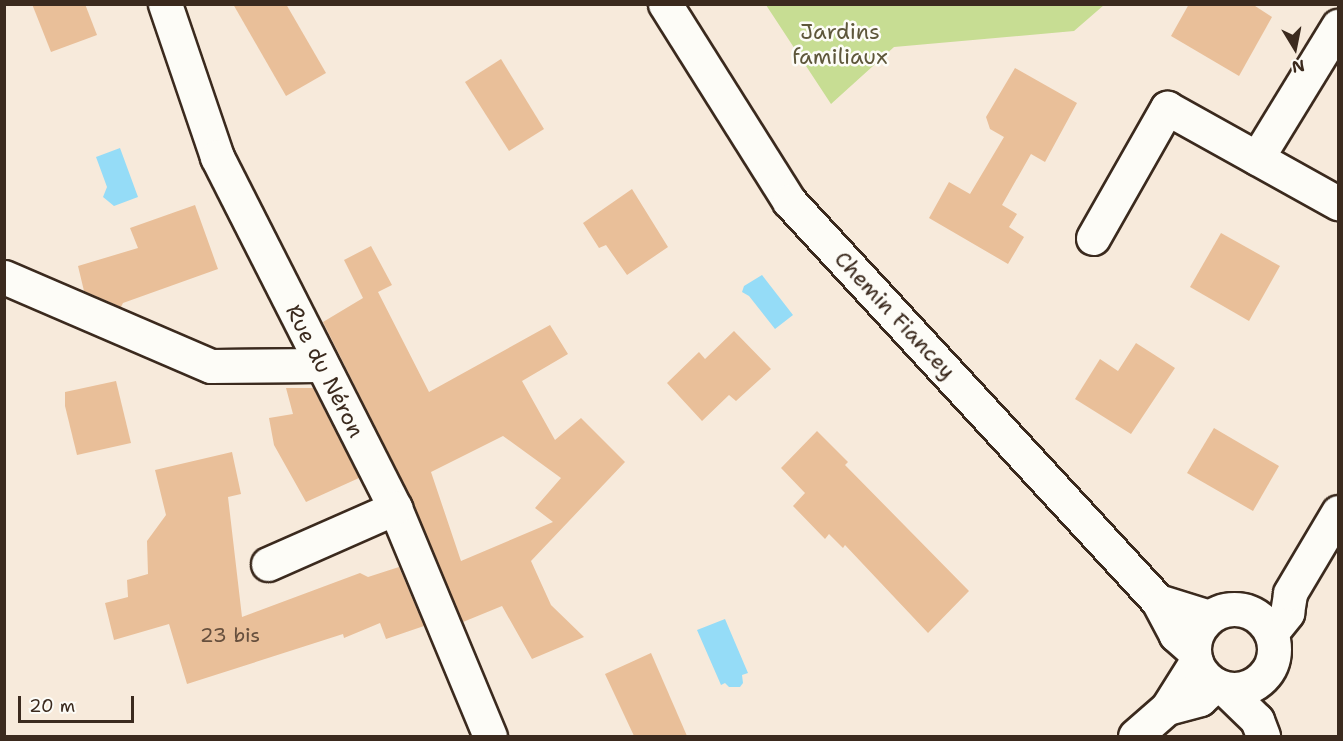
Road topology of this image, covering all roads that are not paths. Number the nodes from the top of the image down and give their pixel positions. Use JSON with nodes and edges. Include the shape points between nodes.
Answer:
{"nodes":[{"id":1,"x":165,"y":4,"type":"edge"},
{"id":2,"x":665,"y":4,"type":"edge"},
{"id":3,"x":1338,"y":26,"type":"edge"},
{"id":4,"x":1257,"y":158,"type":"junction"},
{"id":5,"x":1338,"y":203,"type":"edge"},
{"id":6,"x":1093,"y":238,"type":"dead end"},
{"id":7,"x":4,"y":277,"type":"edge"},
{"id":8,"x":321,"y":365,"type":"junction"},
{"id":9,"x":395,"y":507,"type":"junction"},
{"id":10,"x":1338,"y":512,"type":"edge"},
{"id":11,"x":268,"y":564,"type":"dead end"},
{"id":12,"x":1290,"y":593,"type":"junction"},
{"id":13,"x":1158,"y":601,"type":"junction"},
{"id":14,"x":1244,"y":610,"type":"junction"},
{"id":15,"x":1209,"y":618,"type":"junction"},
{"id":16,"x":1271,"y":633,"type":"junction"},
{"id":17,"x":1207,"y":671,"type":"junction"},
{"id":18,"x":1261,"y":679,"type":"junction"},
{"id":19,"x":1260,"y":728,"type":"edge"},
{"id":20,"x":490,"y":736,"type":"edge"},
{"id":21,"x":1135,"y":736,"type":"edge"}],
"edges":[{"from":1,"to":8,"type":"street","name":"Rue du Néron","via":[[217,157]]},
{"from":2,"to":13,"type":"street","name":"Chemin Fiancey","via":[[789,201]]},
{"from":3,"to":4,"type":"street"},
{"from":4,"to":5,"type":"street"},
{"from":4,"to":6,"type":"street","via":[[1167,108]]},
{"from":7,"to":8,"type":"street","via":[[211,366]]},
{"from":8,"to":9,"type":"street","name":"Rue du Néron"},
{"from":9,"to":11,"type":"street"},
{"from":9,"to":20,"type":"street","name":"Rue du Néron"},
{"from":10,"to":12,"type":"street"},
{"from":12,"to":14,"type":"street","via":[[1263,599]]},
{"from":12,"to":16,"type":"street","via":[[1287,613]]},
{"from":13,"to":15,"type":"street","name":"Chemin Fiancey"},
{"from":13,"to":17,"type":"street","name":"Chemin Fiancey","via":[[1176,635]]},
{"from":14,"to":15,"type":"street","via":[[1232,609]]},
{"from":14,"to":16,"type":"street","via":[[1256,615]]},
{"from":15,"to":17,"type":"street","via":[[1200,627]]},
{"from":16,"to":18,"type":"street","via":[[1273,659]]},
{"from":17,"to":18,"type":"street","via":[[1237,690]]},
{"from":17,"to":19,"type":"street","name":"Chemin Fiancey"},
{"from":17,"to":21,"type":"street"},
{"from":18,"to":19,"type":"street"}]}
